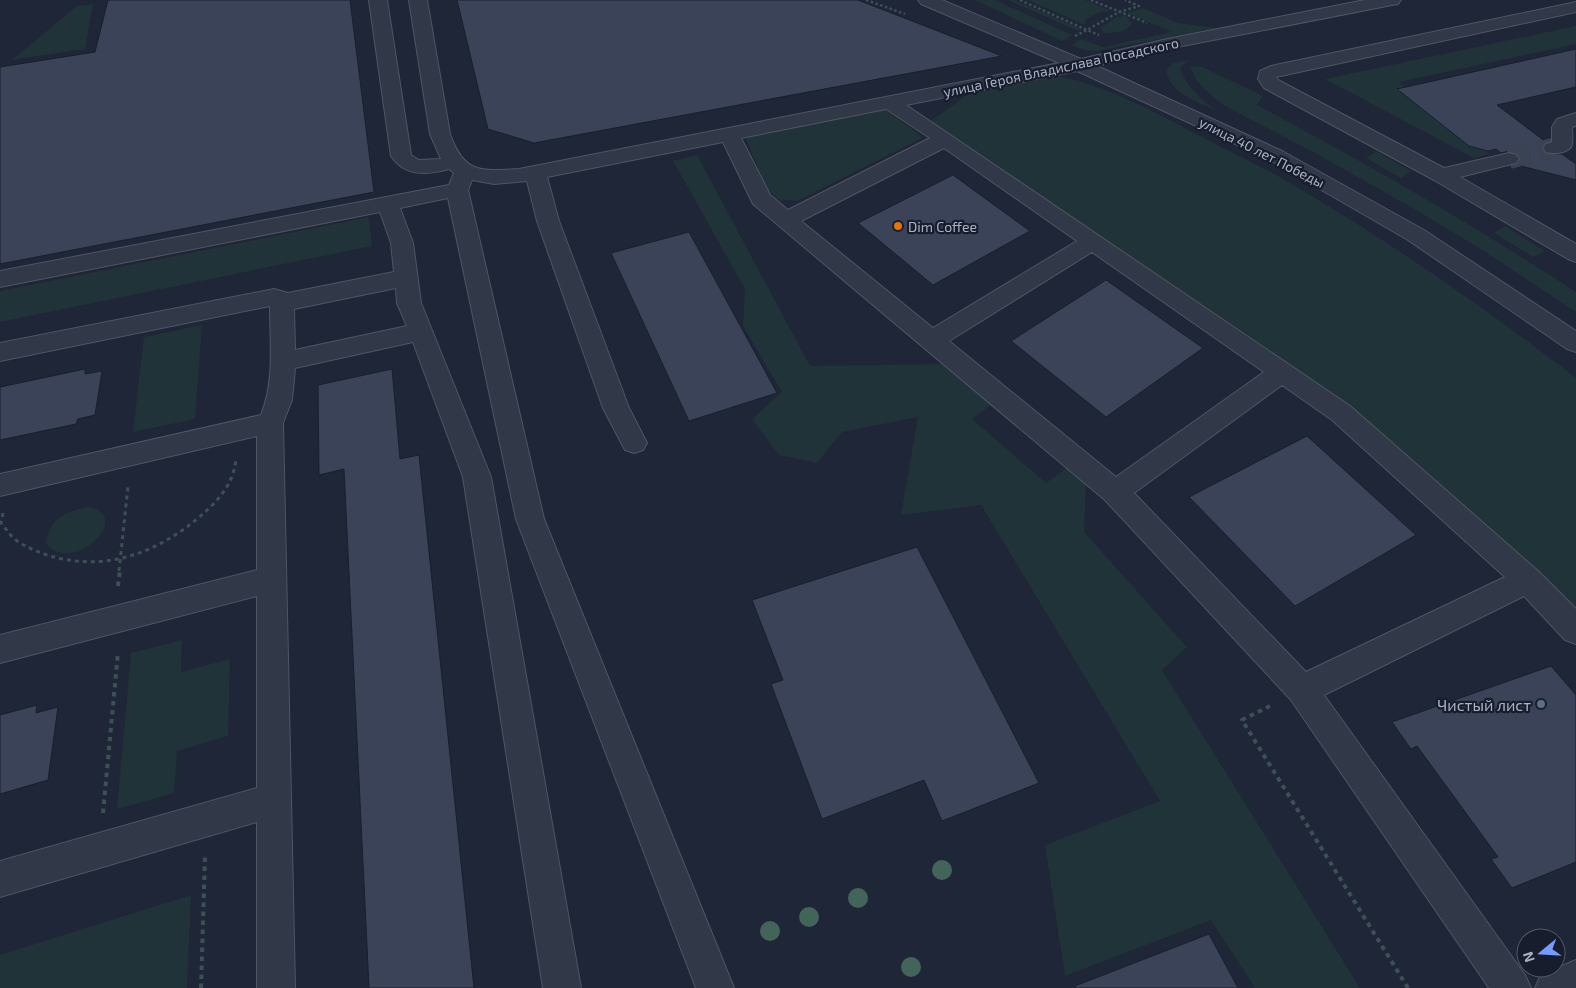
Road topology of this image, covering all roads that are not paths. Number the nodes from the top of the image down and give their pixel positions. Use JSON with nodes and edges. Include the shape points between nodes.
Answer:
{"nodes":[{"id":1,"x":378,"y":0,"type":"edge"},
{"id":2,"x":418,"y":0,"type":"edge"},
{"id":3,"x":927,"y":0,"type":"edge"},
{"id":4,"x":1392,"y":0,"type":"edge"},
{"id":5,"x":1576,"y":7,"type":"edge"},
{"id":6,"x":1165,"y":45,"type":"junction"},
{"id":7,"x":1079,"y":65,"type":"junction"},
{"id":8,"x":888,"y":102,"type":"junction"},
{"id":9,"x":1178,"y":109,"type":"junction"},
{"id":10,"x":1576,"y":119,"type":"edge"},
{"id":11,"x":729,"y":133,"type":"junction"},
{"id":12,"x":945,"y":139,"type":"junction"},
{"id":13,"x":1564,"y":147,"type":"edge"},
{"id":14,"x":1508,"y":159,"type":"tunnel mouth"},
{"id":15,"x":535,"y":173,"type":"junction"},
{"id":16,"x":458,"y":175,"type":"junction"},
{"id":17,"x":1442,"y":175,"type":"junction"},
{"id":18,"x":387,"y":203,"type":"junction"},
{"id":19,"x":787,"y":219,"type":"junction"},
{"id":20,"x":1092,"y":242,"type":"junction"},
{"id":21,"x":1576,"y":254,"type":"edge"},
{"id":22,"x":406,"y":278,"type":"junction"},
{"id":23,"x":0,"y":279,"type":"edge"},
{"id":24,"x":282,"y":303,"type":"junction"},
{"id":25,"x":421,"y":332,"type":"junction"},
{"id":26,"x":932,"y":340,"type":"junction"},
{"id":27,"x":1576,"y":343,"type":"edge"},
{"id":28,"x":0,"y":352,"type":"edge"},
{"id":29,"x":283,"y":362,"type":"junction"},
{"id":30,"x":1282,"y":372,"type":"junction"},
{"id":31,"x":270,"y":423,"type":"junction"},
{"id":32,"x":634,"y":443,"type":"dead end"},
{"id":33,"x":5,"y":484,"type":"edge"},
{"id":34,"x":1115,"y":492,"type":"junction"},
{"id":35,"x":272,"y":579,"type":"junction"},
{"id":36,"x":1528,"y":580,"type":"junction"},
{"id":37,"x":1576,"y":630,"type":"edge"},
{"id":38,"x":0,"y":649,"type":"edge"},
{"id":39,"x":1302,"y":690,"type":"junction"},
{"id":40,"x":274,"y":800,"type":"junction"},
{"id":41,"x":0,"y":879,"type":"edge"},
{"id":42,"x":1576,"y":979,"type":"edge"},
{"id":43,"x":276,"y":988,"type":"edge"},
{"id":44,"x":562,"y":988,"type":"edge"},
{"id":45,"x":715,"y":988,"type":"edge"},
{"id":46,"x":1512,"y":988,"type":"edge"},
{"id":47,"x":1554,"y":988,"type":"edge"}],
"edges":[{"from":1,"to":16,"type":"street","via":[[401,156],[411,166]]},
{"from":2,"to":16,"type":"street","via":[[440,134]]},
{"from":3,"to":7,"type":"street","name":"улица 40 лет Победы"},
{"from":4,"to":6,"type":"street","name":"улица Героя Владислава Посадского"},
{"from":5,"to":17,"type":"street","via":[[1267,75],[1271,84]]},
{"from":6,"to":7,"type":"street","name":"улица Героя Владислава Посадского"},
{"from":6,"to":9,"type":"street","via":[[1152,56],[1147,71],[1155,91]]},
{"from":7,"to":8,"type":"street","name":"улица Героя Владислава Посадского"},
{"from":7,"to":9,"type":"street","name":"улица 40 лет Победы"},
{"from":8,"to":11,"type":"street","name":"улица Героя Владислава Посадского"},
{"from":8,"to":12,"type":"street"},
{"from":9,"to":27,"type":"street","name":"улица 40 лет Победы","via":[[1274,155],[1416,235]]},
{"from":10,"to":13,"type":"street","via":[[1562,127]]},
{"from":11,"to":15,"type":"street","name":"улица Героя Владислава Посадского"},
{"from":11,"to":19,"type":"street","via":[[761,199]]},
{"from":12,"to":19,"type":"street"},
{"from":12,"to":20,"type":"street"},
{"from":14,"to":17,"type":"street"},
{"from":15,"to":16,"type":"street","name":"улица Героя Владислава Посадского","via":[[494,177]]},
{"from":15,"to":32,"type":"street","via":[[548,221],[616,408]]},
{"from":16,"to":18,"type":"street"},
{"from":16,"to":45,"type":"street","via":[[530,519]]},
{"from":17,"to":21,"type":"street"},
{"from":18,"to":22,"type":"street","via":[[402,243]]},
{"from":18,"to":23,"type":"street"},
{"from":19,"to":26,"type":"street"},
{"from":20,"to":26,"type":"street"},
{"from":20,"to":30,"type":"street"},
{"from":22,"to":24,"type":"street"},
{"from":22,"to":25,"type":"street","via":[[410,303]]},
{"from":24,"to":28,"type":"street","via":[[280,299],[266,297]]},
{"from":24,"to":29,"type":"street"},
{"from":25,"to":29,"type":"street"},
{"from":25,"to":44,"type":"street","via":[[477,477]]},
{"from":26,"to":34,"type":"street"},
{"from":29,"to":31,"type":"street","via":[[280,405]]},
{"from":30,"to":34,"type":"street"},
{"from":30,"to":36,"type":"street","via":[[1341,414]]},
{"from":31,"to":33,"type":"street"},
{"from":31,"to":35,"type":"street"},
{"from":34,"to":39,"type":"street"},
{"from":35,"to":38,"type":"street"},
{"from":35,"to":40,"type":"street"},
{"from":36,"to":37,"type":"street"},
{"from":36,"to":39,"type":"street"},
{"from":39,"to":46,"type":"street"},
{"from":40,"to":41,"type":"street"},
{"from":40,"to":43,"type":"street"},
{"from":42,"to":47,"type":"street"}]}
